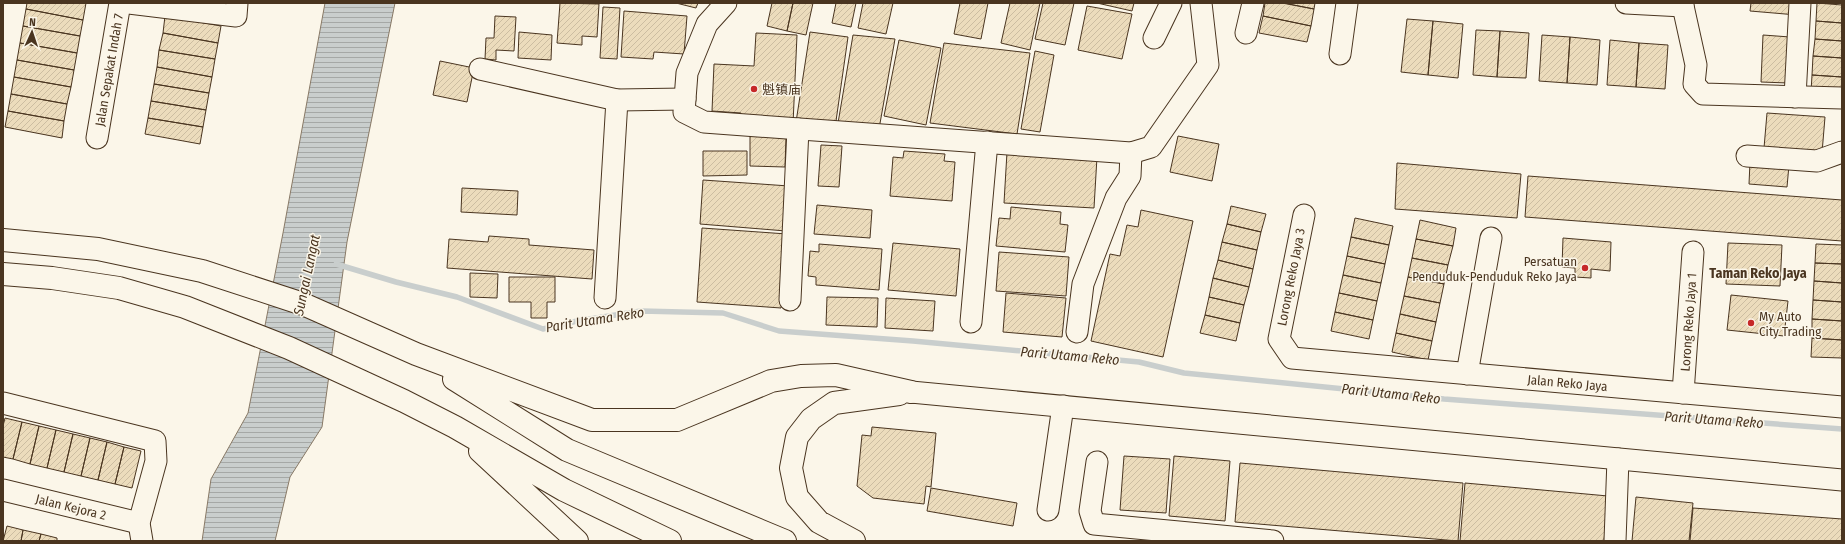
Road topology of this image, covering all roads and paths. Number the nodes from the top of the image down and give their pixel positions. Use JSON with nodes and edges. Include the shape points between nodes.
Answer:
{"nodes":[{"id":1,"x":120,"y":3,"type":"edge"},
{"id":2,"x":129,"y":3,"type":"edge"},
{"id":3,"x":237,"y":3,"type":"edge"},
{"id":4,"x":726,"y":3,"type":"edge"},
{"id":5,"x":1172,"y":3,"type":"edge"},
{"id":6,"x":1201,"y":3,"type":"edge"},
{"id":7,"x":1253,"y":3,"type":"edge"},
{"id":8,"x":1347,"y":3,"type":"edge"},
{"id":9,"x":1626,"y":3,"type":"edge"},
{"id":10,"x":1800,"y":3,"type":"edge"},
{"id":11,"x":1684,"y":5,"type":"edge"},
{"id":12,"x":1246,"y":33,"type":"dead end"},
{"id":13,"x":1154,"y":38,"type":"dead end"},
{"id":14,"x":1340,"y":54,"type":"dead end"},
{"id":15,"x":480,"y":69,"type":"dead end"},
{"id":16,"x":1795,"y":97,"type":"junction"},
{"id":17,"x":685,"y":98,"type":"junction"},
{"id":18,"x":1842,"y":98,"type":"edge"},
{"id":19,"x":617,"y":100,"type":"junction"},
{"id":20,"x":798,"y":129,"type":"junction"},
{"id":21,"x":97,"y":138,"type":"dead end"},
{"id":22,"x":987,"y":142,"type":"junction"},
{"id":23,"x":1842,"y":152,"type":"edge"},
{"id":24,"x":1132,"y":153,"type":"junction"},
{"id":25,"x":1747,"y":156,"type":"dead end"},
{"id":26,"x":1304,"y":215,"type":"dead end"},
{"id":27,"x":1491,"y":238,"type":"dead end"},
{"id":28,"x":3,"y":240,"type":"edge"},
{"id":29,"x":1693,"y":252,"type":"dead end"},
{"id":30,"x":3,"y":274,"type":"edge"},
{"id":31,"x":605,"y":298,"type":"dead end"},
{"id":32,"x":790,"y":300,"type":"dead end"},
{"id":33,"x":972,"y":322,"type":"dead end"},
{"id":34,"x":1077,"y":332,"type":"dead end"},
{"id":35,"x":416,"y":354,"type":"junction"},
{"id":36,"x":1292,"y":358,"type":"joint"},
{"id":37,"x":1467,"y":374,"type":"junction"},
{"id":38,"x":910,"y":392,"type":"junction"},
{"id":39,"x":1683,"y":393,"type":"junction"},
{"id":40,"x":3,"y":403,"type":"edge"},
{"id":41,"x":1063,"y":406,"type":"junction"},
{"id":42,"x":1842,"y":407,"type":"edge"},
{"id":43,"x":455,"y":427,"type":"junction"},
{"id":44,"x":1618,"y":459,"type":"junction"},
{"id":45,"x":1097,"y":462,"type":"dead end"},
{"id":46,"x":1842,"y":480,"type":"edge"},
{"id":47,"x":3,"y":490,"type":"edge"},
{"id":48,"x":1048,"y":510,"type":"dead end"},
{"id":49,"x":140,"y":532,"type":"edge"},
{"id":50,"x":577,"y":541,"type":"edge"},
{"id":51,"x":670,"y":541,"type":"edge"},
{"id":52,"x":785,"y":541,"type":"edge"},
{"id":53,"x":854,"y":541,"type":"edge"},
{"id":54,"x":1273,"y":541,"type":"edge"},
{"id":55,"x":1616,"y":541,"type":"edge"}],
"edges":[{"from":1,"to":21,"type":"street","name":"Jalan Sepakat Indah 7"},
{"from":2,"to":3,"type":"street","via":[[236,16]]},
{"from":4,"to":17,"type":"street","via":[[708,24],[687,73]]},
{"from":5,"to":13,"type":"street"},
{"from":6,"to":24,"type":"street","via":[[1208,65],[1151,147]]},
{"from":7,"to":12,"type":"street"},
{"from":8,"to":14,"type":"street"},
{"from":9,"to":11,"type":"street"},
{"from":10,"to":16,"type":"street"},
{"from":11,"to":16,"type":"street","via":[[1696,65],[1694,84],[1703,94]]},
{"from":15,"to":19,"type":"street"},
{"from":16,"to":18,"type":"street"},
{"from":17,"to":19,"type":"street"},
{"from":17,"to":20,"type":"street","via":[[684,112],[704,122]]},
{"from":19,"to":31,"type":"street"},
{"from":20,"to":22,"type":"street"},
{"from":20,"to":32,"type":"street"},
{"from":22,"to":24,"type":"street"},
{"from":22,"to":33,"type":"street"},
{"from":23,"to":25,"type":"street","via":[[1817,161]]},
{"from":24,"to":34,"type":"street","via":[[1130,176],[1116,198],[1083,284]]},
{"from":26,"to":36,"type":"street","name":"Lorong Reko Jaya 3","via":[[1279,338]]},
{"from":27,"to":37,"type":"street"},
{"from":28,"to":35,"type":"highway","via":[[98,249],[202,271],[303,304]]},
{"from":29,"to":39,"type":"street","name":"Lorong Reko Jaya 1"},
{"from":30,"to":43,"type":"highway","via":[[119,288],[185,307],[289,348]]},
{"from":35,"to":38,"type":"highway","via":[[592,420],[677,420],[771,381],[801,376],[836,376]]},
{"from":35,"to":52,"type":"highway","via":[[567,450]]},
{"from":36,"to":37,"type":"street","name":"Jalan Reko Jaya"},
{"from":37,"to":39,"type":"street","name":"Jalan Reko Jaya"},
{"from":38,"to":41,"type":"street"},
{"from":38,"to":53,"type":"highway","via":[[834,403],[810,419],[797,437],[791,468],[797,496],[819,522]]},
{"from":39,"to":42,"type":"street","name":"Jalan Reko Jaya"},
{"from":40,"to":49,"type":"street","via":[[155,441],[156,461]]},
{"from":41,"to":44,"type":"street"},
{"from":41,"to":48,"type":"street"},
{"from":43,"to":50,"type":"highway"},
{"from":43,"to":51,"type":"highway","via":[[564,490]]},
{"from":44,"to":46,"type":"street"},
{"from":44,"to":55,"type":"street"},
{"from":45,"to":54,"type":"street","via":[[1090,511],[1094,524]]},
{"from":47,"to":49,"type":"street","name":"Jalan Kejora 2"}]}
